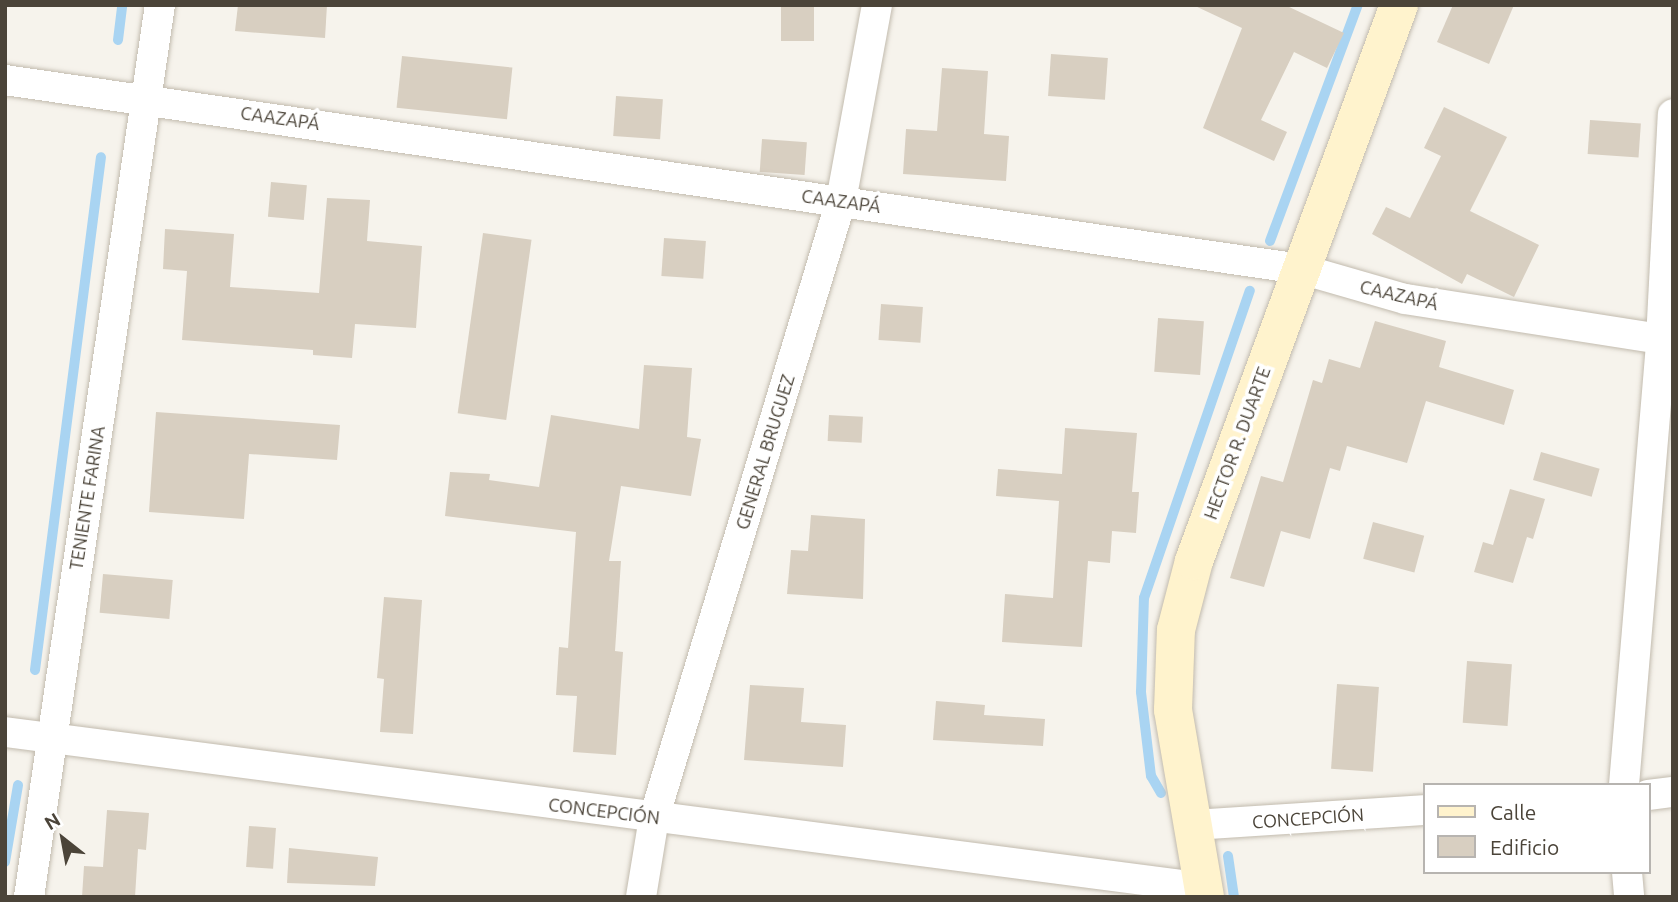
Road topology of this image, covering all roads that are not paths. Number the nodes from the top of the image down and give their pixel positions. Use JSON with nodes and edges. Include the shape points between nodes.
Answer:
{"nodes":[{"id":1,"x":160,"y":5,"type":"edge"},
{"id":2,"x":877,"y":5,"type":"edge"},
{"id":3,"x":1398,"y":5,"type":"edge"},
{"id":4,"x":5,"y":80,"type":"edge"},
{"id":5,"x":147,"y":99,"type":"junction"},
{"id":6,"x":1673,"y":114,"type":"edge"},
{"id":7,"x":841,"y":201,"type":"junction"},
{"id":8,"x":1301,"y":269,"type":"junction"},
{"id":9,"x":1667,"y":341,"type":"edge"},
{"id":10,"x":5,"y":732,"type":"edge"},
{"id":11,"x":51,"y":740,"type":"junction"},
{"id":12,"x":1624,"y":783,"type":"edge"},
{"id":13,"x":1673,"y":792,"type":"edge"},
{"id":14,"x":1650,"y":794,"type":"edge"},
{"id":15,"x":1422,"y":810,"type":"edge"},
{"id":16,"x":654,"y":818,"type":"junction"},
{"id":17,"x":1193,"y":825,"type":"junction"},
{"id":18,"x":1627,"y":874,"type":"edge"},
{"id":19,"x":1204,"y":892,"type":"edge"},
{"id":20,"x":29,"y":897,"type":"edge"},
{"id":21,"x":641,"y":897,"type":"edge"},
{"id":22,"x":1629,"y":897,"type":"edge"}],
"edges":[{"from":1,"to":5,"type":"street","name":"TENIENTE FARINA"},
{"from":2,"to":7,"type":"street","name":"GENERAL BRUGUEZ"},
{"from":3,"to":8,"type":"street","name":"HECTOR R. DUARTE"},
{"from":4,"to":5,"type":"street","name":"CAAZAPÁ"},
{"from":5,"to":7,"type":"street","name":"CAAZAPÁ"},
{"from":5,"to":11,"type":"street","name":"TENIENTE FARINA"},
{"from":6,"to":9,"type":"street"},
{"from":7,"to":8,"type":"street","name":"CAAZAPÁ"},
{"from":7,"to":16,"type":"street","name":"GENERAL BRUGUEZ"},
{"from":8,"to":9,"type":"street","name":"CAAZAPÁ","via":[[1405,299]]},
{"from":8,"to":17,"type":"street","name":"HECTOR R. DUARTE","via":[[1194,561],[1176,630],[1172,710]]},
{"from":9,"to":12,"type":"street"},
{"from":10,"to":11,"type":"street","name":"CONCEPCIÓN"},
{"from":11,"to":16,"type":"street","name":"CONCEPCIÓN"},
{"from":11,"to":20,"type":"street","name":"TENIENTE FARINA"},
{"from":13,"to":14,"type":"street"},
{"from":15,"to":17,"type":"street","name":"CONCEPCIÓN"},
{"from":16,"to":19,"type":"street","name":"CONCEPCIÓN"},
{"from":16,"to":21,"type":"street","name":"GENERAL BRUGUEZ"},
{"from":17,"to":19,"type":"street","name":"HECTOR R. DUARTE"},
{"from":18,"to":22,"type":"street"}]}
